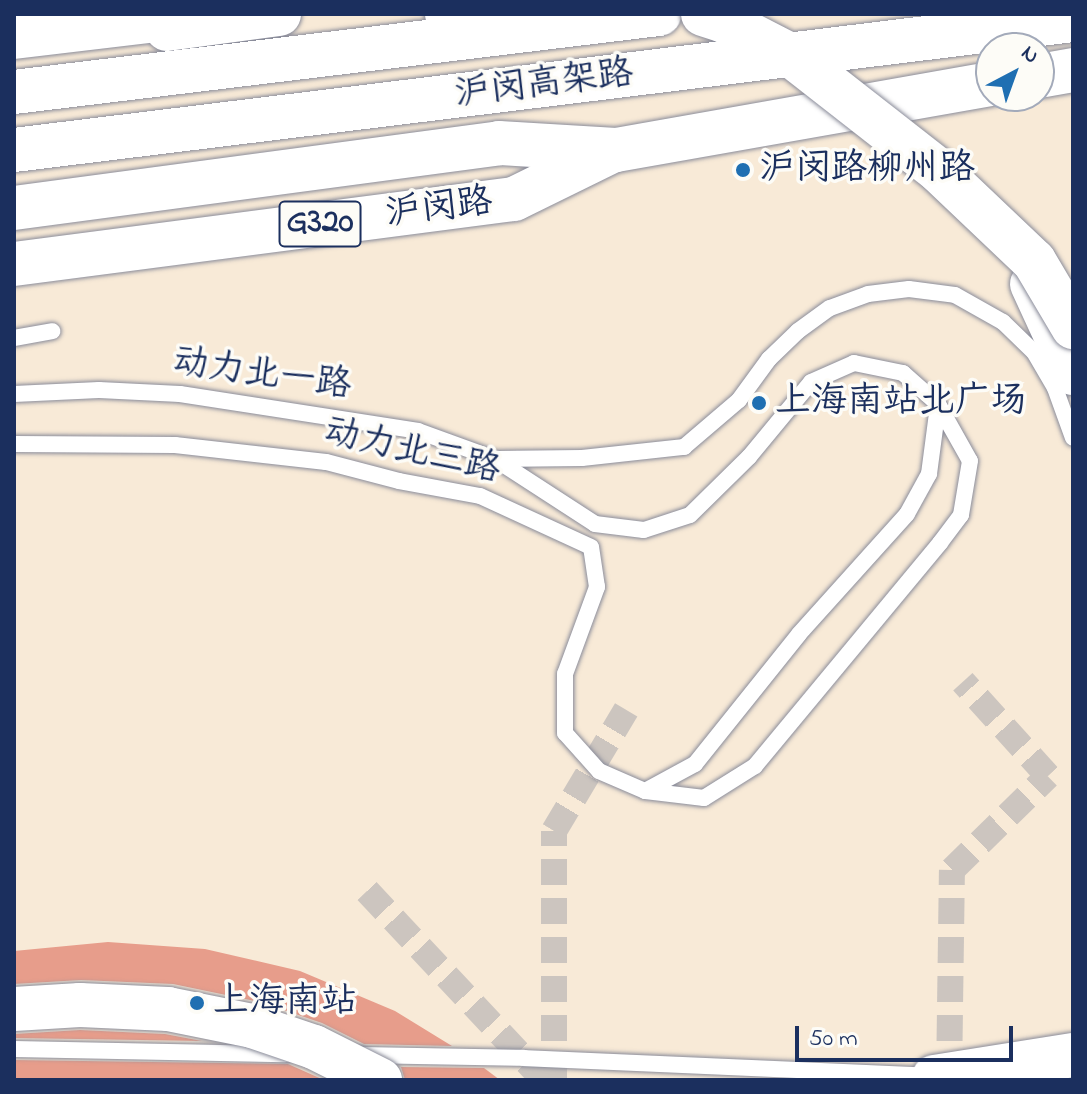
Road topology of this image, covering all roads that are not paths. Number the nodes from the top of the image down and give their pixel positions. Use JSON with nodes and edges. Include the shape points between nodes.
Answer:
{"nodes":[{"id":1,"x":23,"y":14,"type":"edge"},
{"id":2,"x":206,"y":14,"type":"edge"},
{"id":3,"x":279,"y":14,"type":"edge"},
{"id":4,"x":447,"y":14,"type":"edge"},
{"id":5,"x":539,"y":14,"type":"edge"},
{"id":6,"x":659,"y":14,"type":"edge"},
{"id":7,"x":703,"y":14,"type":"edge"},
{"id":8,"x":14,"y":15,"type":"edge"},
{"id":9,"x":493,"y":18,"type":"junction"},
{"id":10,"x":1073,"y":20,"type":"edge"},
{"id":11,"x":14,"y":37,"type":"edge"},
{"id":12,"x":14,"y":50,"type":"edge"},
{"id":13,"x":14,"y":73,"type":"edge"},
{"id":14,"x":975,"y":87,"type":"edge"},
{"id":15,"x":14,"y":92,"type":"edge"},
{"id":16,"x":14,"y":150,"type":"edge"},
{"id":17,"x":616,"y":150,"type":"junction"},
{"id":18,"x":14,"y":208,"type":"edge"},
{"id":19,"x":1016,"y":243,"type":"junction"},
{"id":20,"x":14,"y":264,"type":"edge"},
{"id":21,"x":1073,"y":327,"type":"edge"},
{"id":22,"x":52,"y":331,"type":"dead end"},
{"id":23,"x":14,"y":338,"type":"edge"},
{"id":24,"x":1073,"y":373,"type":"edge"},
{"id":25,"x":14,"y":394,"type":"edge"},
{"id":26,"x":938,"y":404,"type":"junction"},
{"id":27,"x":1073,"y":438,"type":"edge"},
{"id":28,"x":14,"y":444,"type":"edge"},
{"id":29,"x":495,"y":459,"type":"junction"},
{"id":30,"x":645,"y":791,"type":"junction"},
{"id":31,"x":14,"y":1009,"type":"edge"},
{"id":32,"x":14,"y":1049,"type":"edge"},
{"id":33,"x":1073,"y":1055,"type":"edge"},
{"id":34,"x":954,"y":1078,"type":"edge"},
{"id":35,"x":380,"y":1080,"type":"edge"}],
"edges":[{"from":1,"to":8,"type":"main road"},
{"from":2,"to":11,"type":"main road"},
{"from":3,"to":12,"type":"main road"},
{"from":4,"to":9,"type":"main road"},
{"from":5,"to":9,"type":"main road"},
{"from":6,"to":15,"type":"main road","name":"沪闵高架路"},
{"from":7,"to":19,"type":"main road","bridge":true,"via":[[792,56],[939,171]]},
{"from":9,"to":13,"type":"main road"},
{"from":10,"to":16,"type":"main road","name":"沪闵高架路","bridge":true},
{"from":14,"to":17,"type":"main road","name":"沪闵路","number":"G320"},
{"from":17,"to":18,"type":"main road","name":"沪闵路","number":"G320","via":[[499,143]]},
{"from":17,"to":20,"type":"main road","name":"沪闵路","number":"G320","via":[[514,199]]},
{"from":19,"to":21,"type":"main road","bridge":true,"via":[[1034,261]]},
{"from":19,"to":24,"type":"main road"},
{"from":22,"to":23,"type":"lane"},
{"from":25,"to":29,"type":"lane","name":"动力北一路","via":[[99,390],[264,405],[418,431]]},
{"from":26,"to":29,"type":"lane","via":[[903,373],[854,363],[825,375],[811,382],[749,457],[690,515],[644,530],[595,524]]},
{"from":26,"to":30,"type":"lane","via":[[929,474],[907,514],[799,634],[695,764]]},
{"from":26,"to":30,"type":"lane","via":[[970,461],[961,515],[947,534],[755,766],[704,798]]},
{"from":27,"to":29,"type":"lane","via":[[1041,364],[1003,322],[955,295],[909,289],[868,294],[830,308],[798,331],[739,400],[684,447],[582,458]]},
{"from":28,"to":30,"type":"lane","name":"动力北三路","via":[[175,445],[326,462],[480,496],[591,547],[597,587],[565,674],[565,733],[599,771]]},
{"from":31,"to":35,"type":"main road","bridge":true,"via":[[168,1009],[238,1023],[314,1047]]},
{"from":32,"to":34,"type":"lane","via":[[485,1057]]},
{"from":33,"to":34,"type":"main road"}]}
